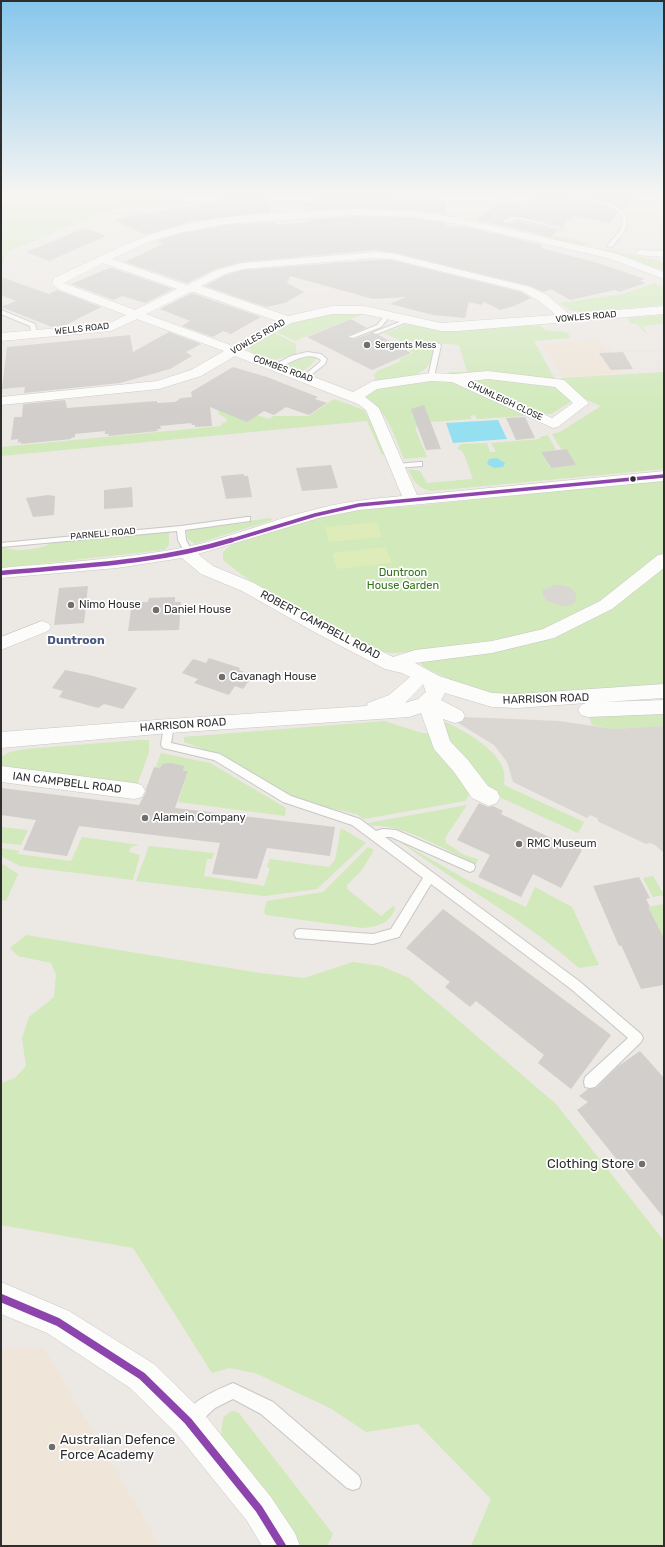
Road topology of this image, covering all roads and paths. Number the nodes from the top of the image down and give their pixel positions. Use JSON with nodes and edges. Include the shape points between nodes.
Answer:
{"nodes":[{"id":1,"x":85,"y":267,"type":"edge"},
{"id":2,"x":125,"y":267,"type":"edge"},
{"id":3,"x":239,"y":267,"type":"edge"},
{"id":4,"x":437,"y":267,"type":"edge"},
{"id":5,"x":642,"y":267,"type":"edge"},
{"id":6,"x":664,"y":276,"type":"edge"},
{"id":7,"x":188,"y":289,"type":"junction"},
{"id":8,"x":664,"y":310,"type":"edge"},
{"id":9,"x":1,"y":312,"type":"edge"},
{"id":10,"x":388,"y":314,"type":"junction"},
{"id":11,"x":137,"y":315,"type":"junction"},
{"id":12,"x":567,"y":319,"type":"junction"},
{"id":13,"x":287,"y":320,"type":"junction"},
{"id":14,"x":409,"y":320,"type":"junction"},
{"id":15,"x":375,"y":333,"type":"dead end"},
{"id":16,"x":34,"y":334,"type":"junction"},
{"id":17,"x":1,"y":337,"type":"edge"},
{"id":18,"x":351,"y":337,"type":"dead end"},
{"id":19,"x":438,"y":344,"type":"dead end"},
{"id":20,"x":234,"y":351,"type":"junction"},
{"id":21,"x":275,"y":366,"type":"junction"},
{"id":22,"x":305,"y":376,"type":"junction"},
{"id":23,"x":431,"y":377,"type":"junction"},
{"id":24,"x":454,"y":378,"type":"junction"},
{"id":25,"x":355,"y":397,"type":"junction"},
{"id":26,"x":1,"y":401,"type":"edge"},
{"id":27,"x":419,"y":464,"type":"dead end"},
{"id":28,"x":397,"y":466,"type":"junction"},
{"id":29,"x":664,"y":476,"type":"edge"},
{"id":30,"x":411,"y":500,"type":"junction"},
{"id":31,"x":247,"y":519,"type":"dead end"},
{"id":32,"x":178,"y":528,"type":"junction"},
{"id":33,"x":1,"y":545,"type":"edge"},
{"id":34,"x":192,"y":550,"type":"junction"},
{"id":35,"x":664,"y":559,"type":"edge"},
{"id":36,"x":1,"y":573,"type":"edge"},
{"id":37,"x":42,"y":627,"type":"dead end"},
{"id":38,"x":1,"y":644,"type":"edge"},
{"id":39,"x":392,"y":664,"type":"junction"},
{"id":40,"x":428,"y":690,"type":"junction"},
{"id":41,"x":664,"y":691,"type":"edge"},
{"id":42,"x":664,"y":707,"type":"edge"},
{"id":43,"x":455,"y":716,"type":"dead end"},
{"id":44,"x":169,"y":726,"type":"junction"},
{"id":45,"x":1,"y":740,"type":"edge"},
{"id":46,"x":1,"y":774,"type":"edge"},
{"id":47,"x":134,"y":791,"type":"dead end"},
{"id":48,"x":489,"y":797,"type":"dead end"},
{"id":49,"x":375,"y":837,"type":"junction"},
{"id":50,"x":470,"y":867,"type":"dead end"},
{"id":51,"x":430,"y":877,"type":"junction"},
{"id":52,"x":300,"y":934,"type":"dead end"},
{"id":53,"x":590,"y":1082,"type":"dead end"},
{"id":54,"x":1,"y":1298,"type":"edge"},
{"id":55,"x":188,"y":1421,"type":"junction"},
{"id":56,"x":353,"y":1482,"type":"dead end"},
{"id":57,"x":282,"y":1546,"type":"edge"}],
"edges":[{"from":1,"to":11,"type":"street","name":"COMBES ROAD","via":[[58,280],[58,284]]},
{"from":2,"to":7,"type":"street"},
{"from":3,"to":7,"type":"street","name":"WELLS ROAD"},
{"from":4,"to":12,"type":"street","name":"WELLS ROAD","via":[[526,289],[543,298]]},
{"from":5,"to":6,"type":"street"},
{"from":7,"to":11,"type":"street","name":"WELLS ROAD"},
{"from":7,"to":13,"type":"street","via":[[196,288]]},
{"from":8,"to":12,"type":"street","name":"VOWLES ROAD"},
{"from":9,"to":16,"type":"lane","via":[[33,325]]},
{"from":10,"to":13,"type":"street","name":"VOWLES ROAD","via":[[352,309],[332,310]]},
{"from":10,"to":14,"type":"street","name":"VOWLES ROAD"},
{"from":10,"to":18,"type":"lane","via":[[379,326]]},
{"from":11,"to":16,"type":"street","name":"WELLS ROAD","via":[[111,327]]},
{"from":11,"to":20,"type":"street","name":"COMBES ROAD"},
{"from":12,"to":14,"type":"street","name":"VOWLES ROAD","via":[[474,327],[441,326]]},
{"from":13,"to":20,"type":"street","name":"VOWLES ROAD"},
{"from":14,"to":15,"type":"lane"},
{"from":16,"to":17,"type":"street","name":"WELLS ROAD"},
{"from":19,"to":23,"type":"lane"},
{"from":20,"to":21,"type":"street","name":"COMBES ROAD"},
{"from":20,"to":26,"type":"street","name":"VOWLES ROAD","via":[[196,373],[159,385]]},
{"from":21,"to":22,"type":"street","name":"COMBES ROAD"},
{"from":21,"to":22,"type":"lane","via":[[305,354],[320,355],[324,359],[323,363]]},
{"from":22,"to":25,"type":"street","name":"COMBES ROAD"},
{"from":23,"to":24,"type":"street","name":"CHUMLEIGH CLOSE"},
{"from":23,"to":25,"type":"street","name":"CHUMLEIGH CLOSE","via":[[373,385]]},
{"from":24,"to":24,"type":"street","name":"CHUMLEIGH CLOSE","via":[[554,424],[582,403],[559,383],[509,376]]},
{"from":25,"to":28,"type":"street","name":"COMBES ROAD","via":[[372,408]]},
{"from":27,"to":28,"type":"lane"},
{"from":28,"to":30,"type":"street","name":"COMBES ROAD"},
{"from":29,"to":30,"type":"street"},
{"from":30,"to":34,"type":"street","via":[[325,510]]},
{"from":31,"to":32,"type":"lane","name":"PARNELL ROAD"},
{"from":32,"to":33,"type":"lane","name":"PARNELL ROAD"},
{"from":32,"to":34,"type":"lane","via":[[182,540]]},
{"from":34,"to":36,"type":"street","via":[[151,557]]},
{"from":34,"to":39,"type":"street","name":"ROBERT CAMPBELL ROAD","via":[[207,570],[248,587],[324,630]]},
{"from":35,"to":39,"type":"street","via":[[606,605],[548,634],[492,647],[415,656]]},
{"from":37,"to":38,"type":"street"},
{"from":39,"to":40,"type":"street","name":"ROBERT CAMPBELL ROAD","via":[[397,673]]},
{"from":40,"to":41,"type":"street","name":"HARRISON ROAD","via":[[506,701]]},
{"from":40,"to":42,"type":"street","name":"HARRISON ROAD","via":[[464,707],[490,712]]},
{"from":40,"to":43,"type":"street"},
{"from":40,"to":44,"type":"street","name":"HARRISON ROAD","via":[[409,710]]},
{"from":40,"to":48,"type":"street","via":[[441,744],[480,792]]},
{"from":44,"to":45,"type":"street","name":"HARRISON ROAD"},
{"from":44,"to":49,"type":"lane","via":[[166,745],[222,759],[278,794],[302,805],[352,820]]},
{"from":46,"to":47,"type":"street","name":"IAN CAMPBELL ROAD"},
{"from":49,"to":50,"type":"lane","via":[[383,833],[392,833]]},
{"from":49,"to":51,"type":"lane"},
{"from":51,"to":52,"type":"lane","via":[[395,933],[373,939]]},
{"from":51,"to":53,"type":"lane","via":[[575,985],[636,1038]]},
{"from":54,"to":55,"type":"street","via":[[58,1322],[142,1376]]},
{"from":55,"to":56,"type":"lane","via":[[209,1402],[233,1391],[267,1408]]},
{"from":55,"to":57,"type":"street","via":[[259,1509]]}]}
